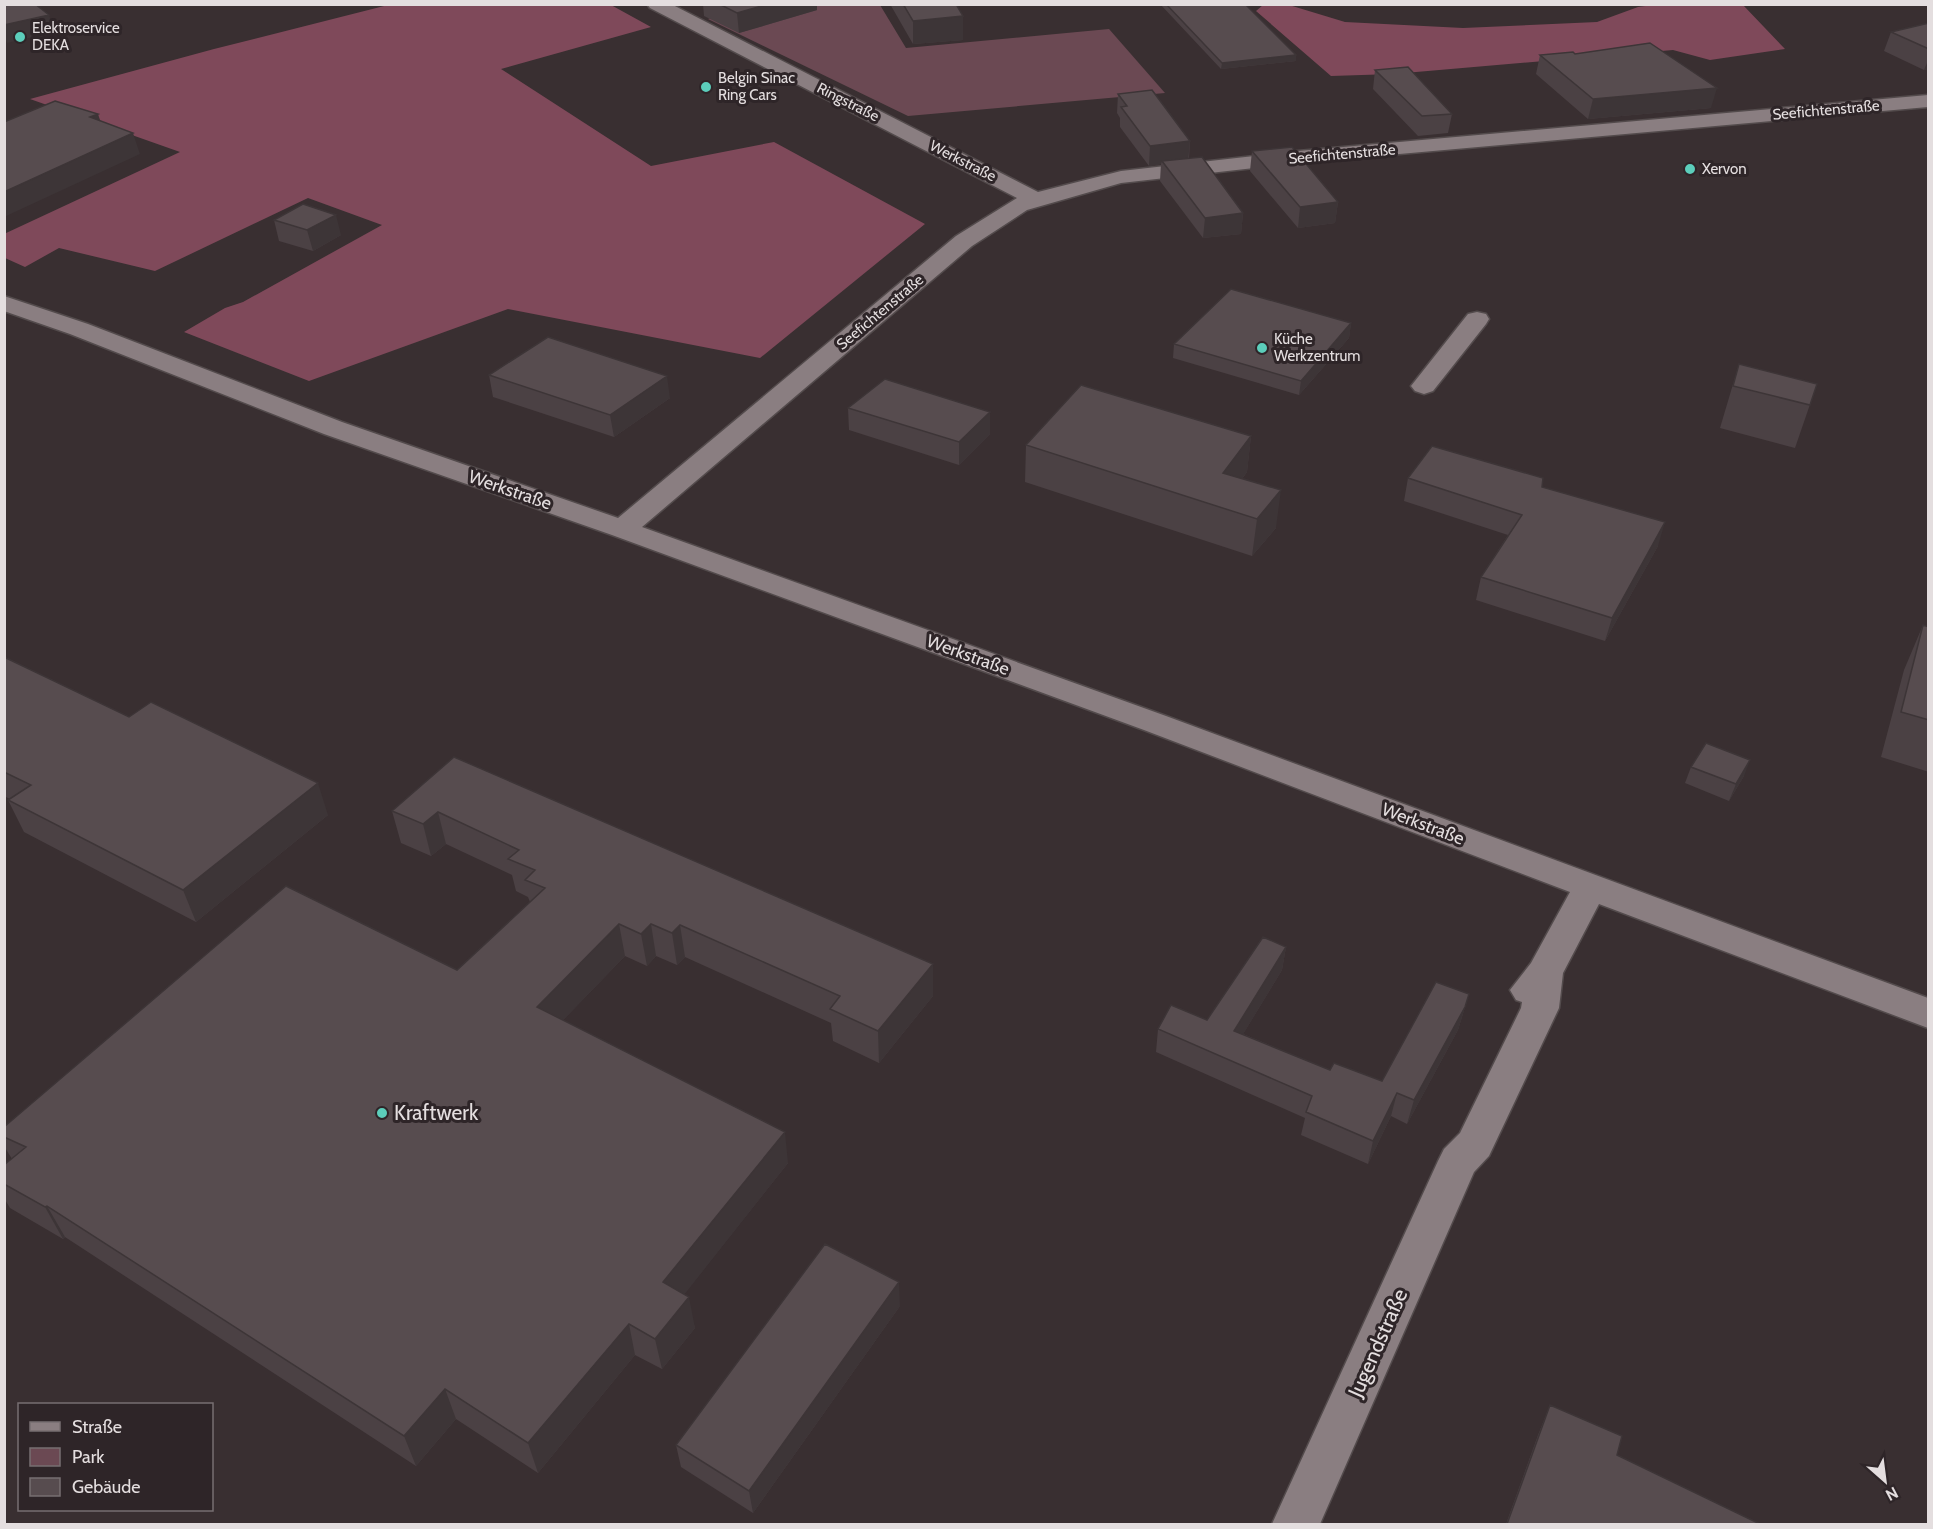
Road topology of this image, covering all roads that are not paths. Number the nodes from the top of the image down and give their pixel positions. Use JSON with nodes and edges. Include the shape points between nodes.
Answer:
{"nodes":[{"id":1,"x":656,"y":4,"type":"edge"},
{"id":2,"x":707,"y":7,"type":"dead end"},
{"id":3,"x":678,"y":15,"type":"junction"},
{"id":4,"x":1929,"y":100,"type":"edge"},
{"id":5,"x":890,"y":124,"type":"joint"},
{"id":6,"x":1035,"y":199,"type":"junction"},
{"id":7,"x":4,"y":303,"type":"edge"},
{"id":8,"x":1477,"y":319,"type":"dead end"},
{"id":9,"x":1424,"y":386,"type":"dead end"},
{"id":10,"x":622,"y":529,"type":"junction"},
{"id":11,"x":1590,"y":888,"type":"junction"},
{"id":12,"x":1929,"y":1013,"type":"edge"},
{"id":13,"x":1296,"y":1524,"type":"edge"}],
"edges":[{"from":1,"to":3,"type":"street","name":"Ringstraße"},
{"from":2,"to":3,"type":"street"},
{"from":3,"to":5,"type":"street","name":"Ringstraße"},
{"from":4,"to":6,"type":"street","name":"Seefichtenstraße","via":[[1133,175]]},
{"from":5,"to":6,"type":"street","name":"Werkstraße"},
{"from":6,"to":10,"type":"street","name":"Seefichtenstraße","via":[[963,241]]},
{"from":7,"to":10,"type":"street","name":"Werkstraße","via":[[333,428]]},
{"from":8,"to":9,"type":"street"},
{"from":10,"to":11,"type":"street","name":"Werkstraße","via":[[1177,731]]},
{"from":11,"to":12,"type":"street","name":"Werkstraße"},
{"from":11,"to":13,"type":"street","name":"Jugendstraße","via":[[1544,973],[1540,1008],[1475,1144],[1458,1161]]}]}
